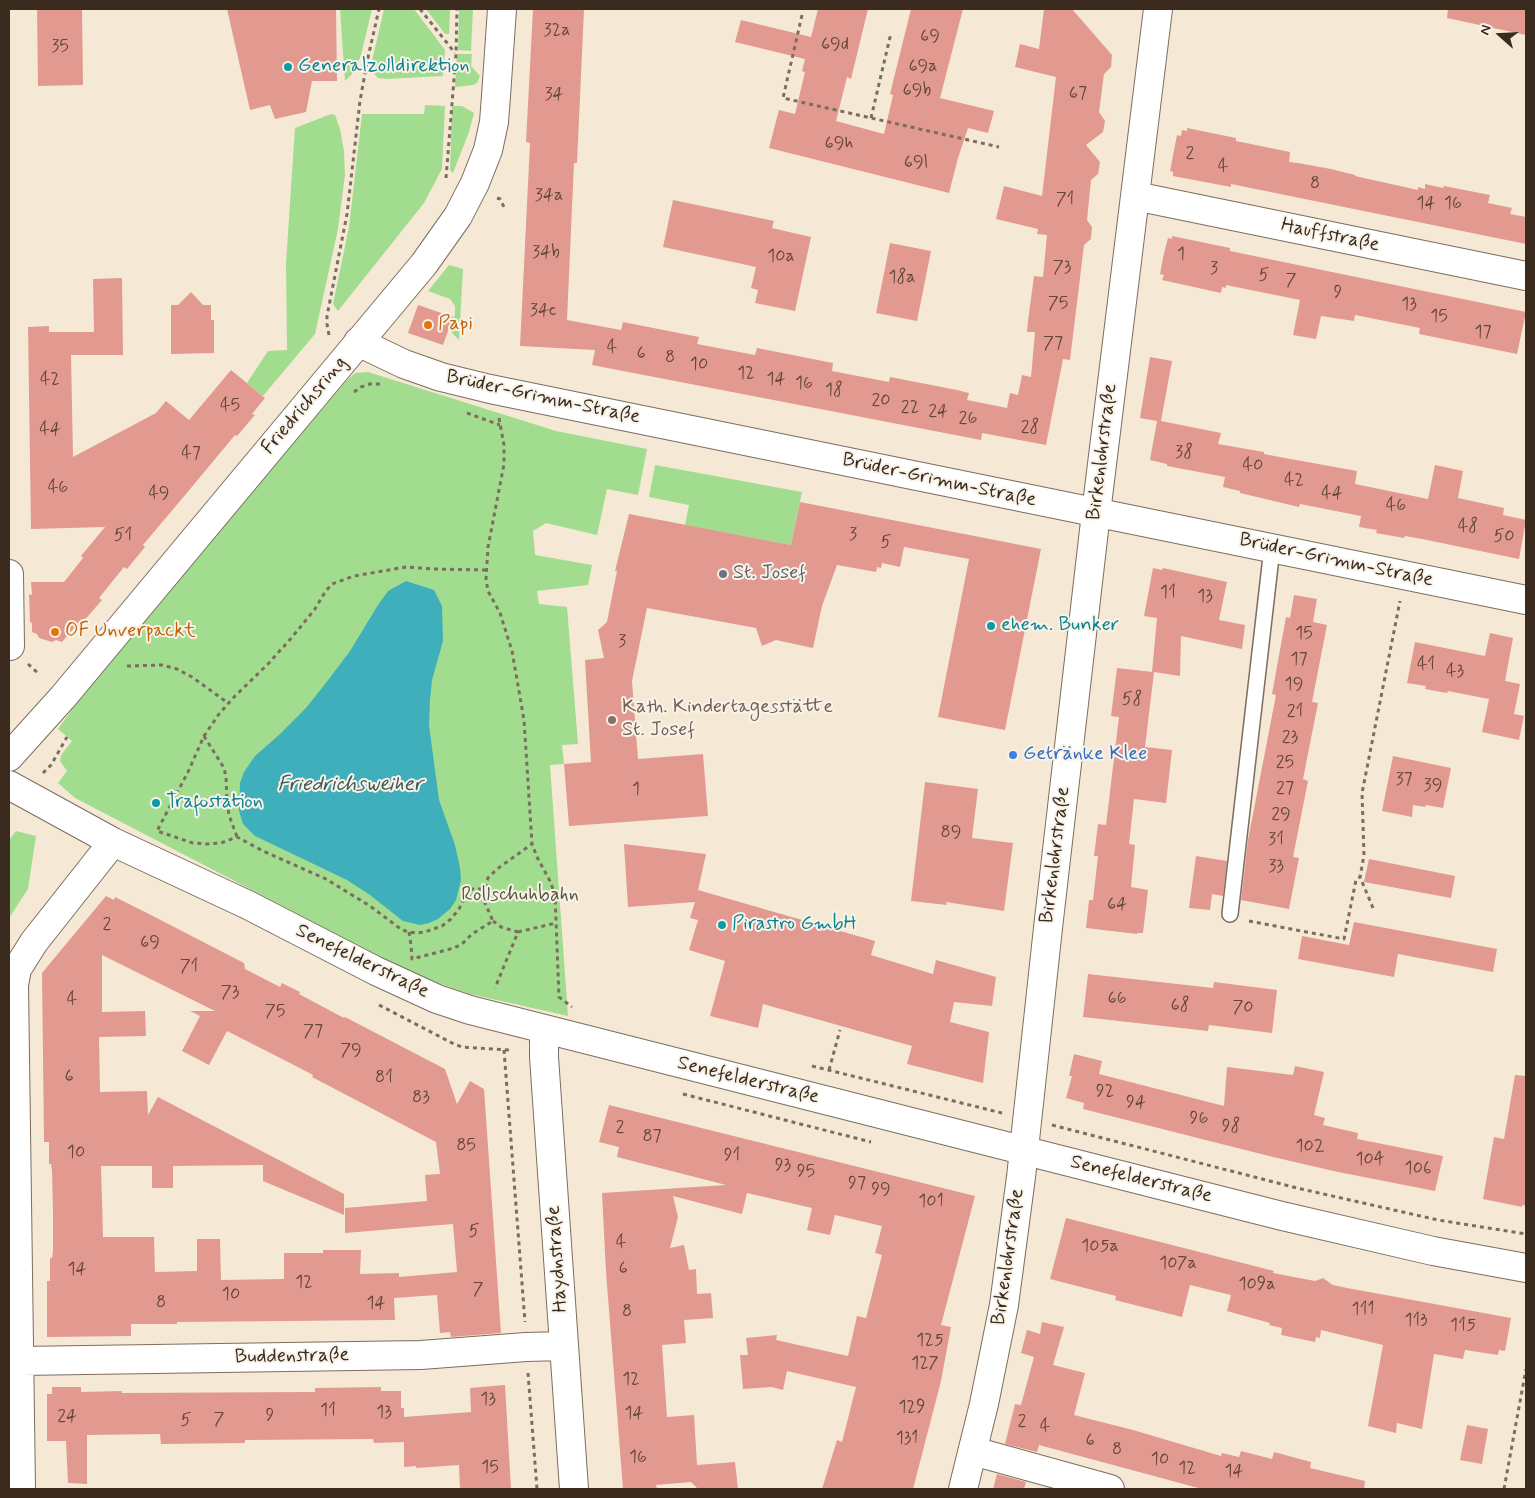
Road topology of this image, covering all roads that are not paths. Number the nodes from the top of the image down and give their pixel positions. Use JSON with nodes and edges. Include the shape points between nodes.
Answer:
{"nodes":[{"id":1,"x":502,"y":9,"type":"edge"},
{"id":2,"x":1158,"y":9,"type":"edge"},
{"id":3,"x":1135,"y":196,"type":"junction"},
{"id":4,"x":1526,"y":276,"type":"edge"},
{"id":5,"x":358,"y":342,"type":"junction"},
{"id":6,"x":1096,"y":513,"type":"junction"},
{"id":7,"x":1272,"y":548,"type":"junction"},
{"id":8,"x":9,"y":574,"type":"edge"},
{"id":9,"x":1526,"y":600,"type":"edge"},
{"id":10,"x":10,"y":646,"type":"edge"},
{"id":11,"x":9,"y":757,"type":"edge"},
{"id":12,"x":9,"y":785,"type":"edge"},
{"id":13,"x":113,"y":842,"type":"junction"},
{"id":14,"x":1230,"y":914,"type":"road end"},
{"id":15,"x":544,"y":1029,"type":"junction"},
{"id":16,"x":1024,"y":1150,"type":"junction"},
{"id":17,"x":1526,"y":1268,"type":"edge"},
{"id":18,"x":564,"y":1346,"type":"junction"},
{"id":19,"x":20,"y":1362,"type":"junction"},
{"id":20,"x":973,"y":1451,"type":"junction"},
{"id":21,"x":21,"y":1489,"type":"edge"},
{"id":22,"x":574,"y":1489,"type":"edge"},
{"id":23,"x":963,"y":1489,"type":"edge"},
{"id":24,"x":1110,"y":1489,"type":"edge"}],
"edges":[{"from":1,"to":5,"type":"street","name":"Friedrichsring","via":[[494,122],[487,153],[467,200],[424,264]]},
{"from":2,"to":3,"type":"street","name":"Birkenlohrstraße"},
{"from":3,"to":4,"type":"street","name":"Hauffstraße"},
{"from":3,"to":6,"type":"street","name":"Birkenlohrstraße"},
{"from":5,"to":6,"type":"street","name":"Brüder-Grimm-Straße","via":[[404,364],[490,389]]},
{"from":5,"to":11,"type":"street","name":"Friedrichsring","via":[[63,697]]},
{"from":6,"to":7,"type":"street","name":"Brüder-Grimm-Straße"},
{"from":6,"to":16,"type":"street","name":"Birkenlohrstraße"},
{"from":7,"to":9,"type":"street","name":"Brüder-Grimm-Straße"},
{"from":7,"to":14,"type":"lane"},
{"from":8,"to":10,"type":"street"},
{"from":12,"to":13,"type":"street","name":"Senefelderstraße"},
{"from":13,"to":15,"type":"street","name":"Senefelderstraße","via":[[437,999]]},
{"from":13,"to":19,"type":"street","via":[[34,942],[17,969],[14,985]]},
{"from":15,"to":16,"type":"street","name":"Senefelderstraße"},
{"from":15,"to":18,"type":"street","name":"Haydnstraße"},
{"from":16,"to":17,"type":"street","name":"Senefelderstraße","via":[[1377,1239]]},
{"from":16,"to":20,"type":"street","name":"Birkenlohrstraße","via":[[1004,1305]]},
{"from":18,"to":19,"type":"street","name":"Buddenstraße","via":[[421,1355]]},
{"from":18,"to":22,"type":"street","name":"Haydnstraße"},
{"from":19,"to":21,"type":"street"},
{"from":20,"to":23,"type":"street","name":"Birkenlohrstraße"},
{"from":20,"to":24,"type":"street"}]}
